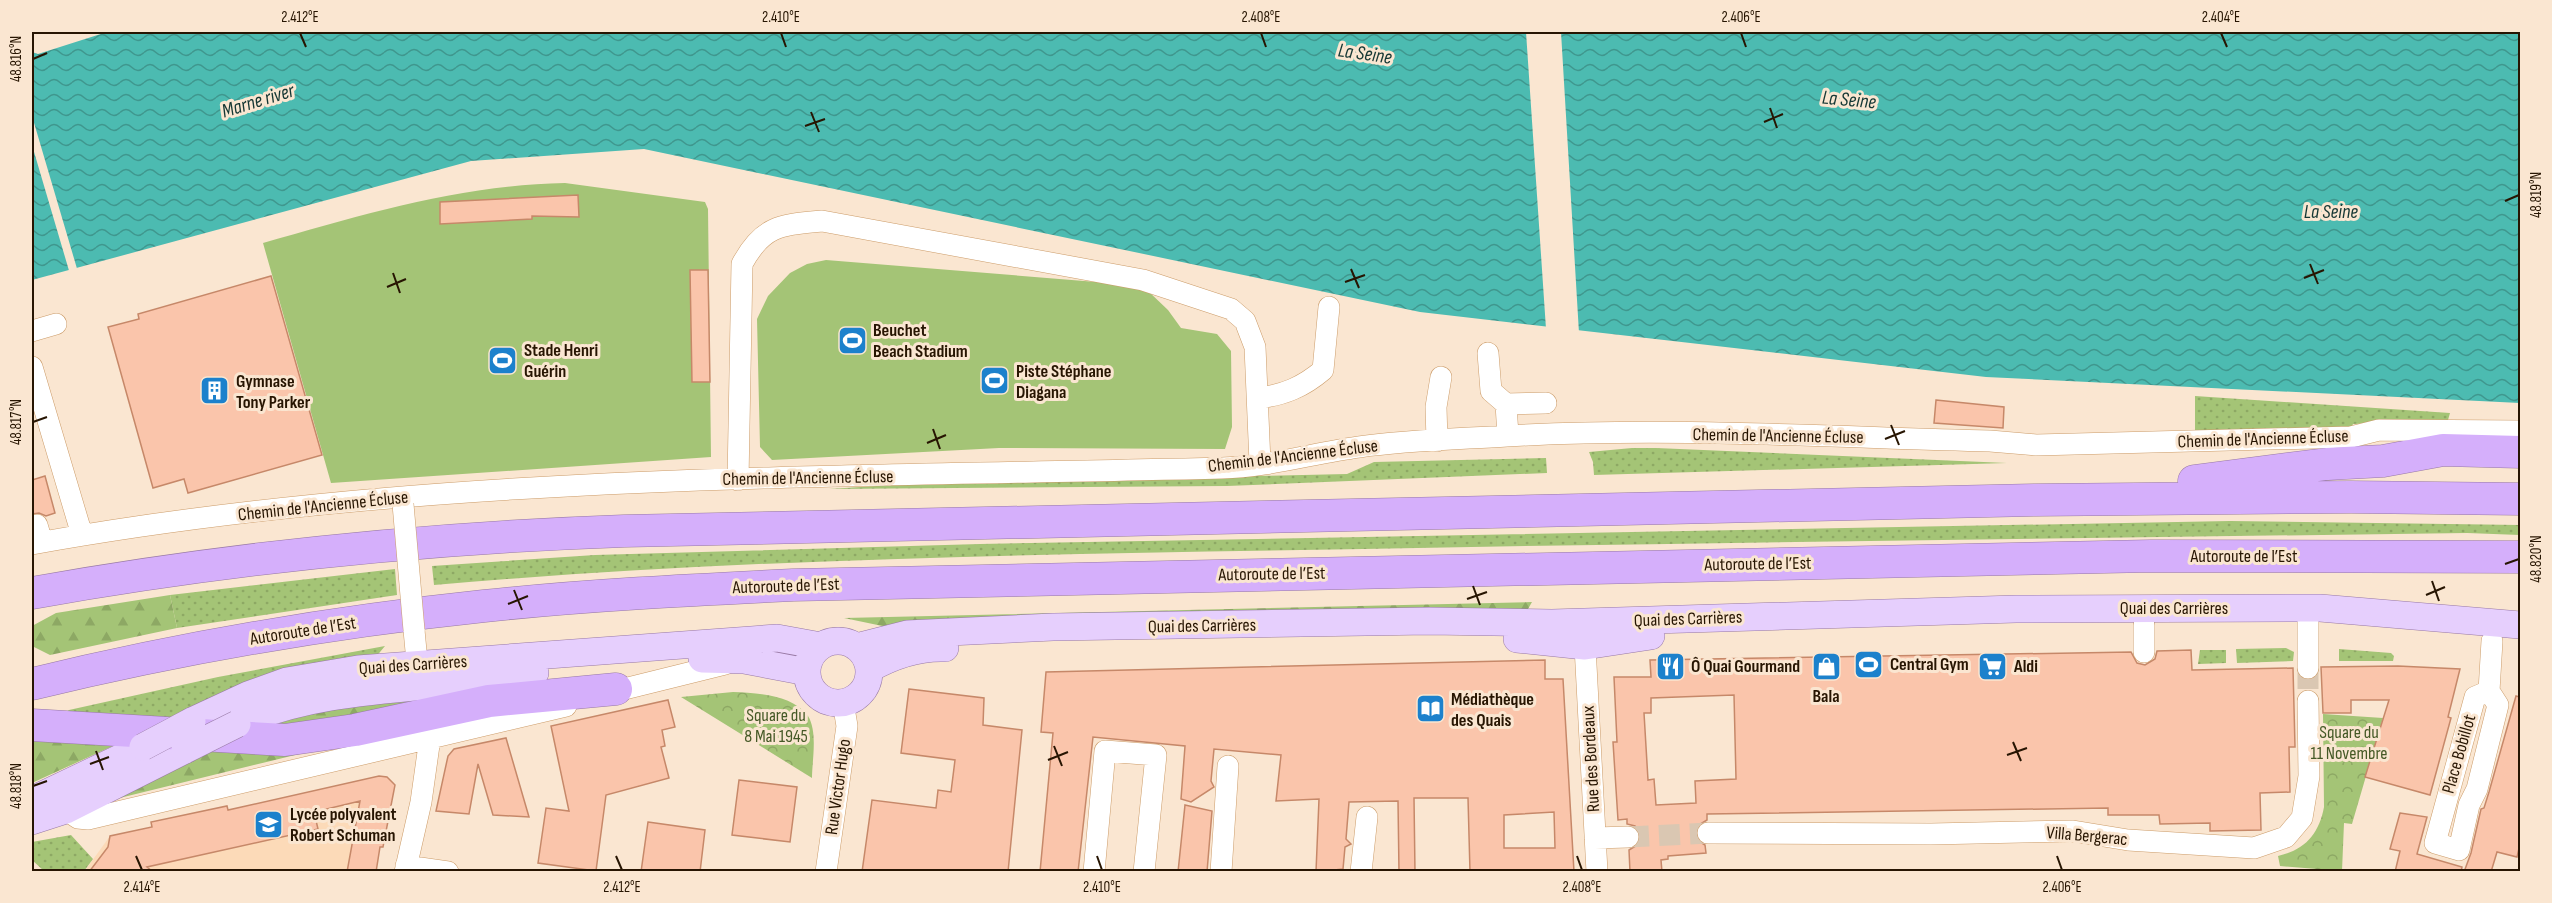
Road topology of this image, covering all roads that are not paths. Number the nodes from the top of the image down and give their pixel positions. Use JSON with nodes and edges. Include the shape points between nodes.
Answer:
{"nodes":[{"id":1,"x":1329,"y":307,"type":"dead end"},
{"id":2,"x":56,"y":324,"type":"dead end"},
{"id":3,"x":32,"y":331,"type":"edge"},
{"id":4,"x":1488,"y":353,"type":"dead end"},
{"id":5,"x":32,"y":367,"type":"edge"},
{"id":6,"x":1441,"y":377,"type":"dead end"},
{"id":7,"x":1258,"y":398,"type":"junction"},
{"id":8,"x":1546,"y":403,"type":"dead end"},
{"id":9,"x":1506,"y":404,"type":"junction"},
{"id":10,"x":2520,"y":431,"type":"edge"},
{"id":11,"x":1508,"y":436,"type":"junction"},
{"id":12,"x":2351,"y":437,"type":"junction"},
{"id":13,"x":1437,"y":441,"type":"junction"},
{"id":14,"x":2520,"y":452,"type":"edge"},
{"id":15,"x":2383,"y":461,"type":"junction"},
{"id":16,"x":1260,"y":463,"type":"junction"},
{"id":17,"x":738,"y":480,"type":"junction"},
{"id":18,"x":2035,"y":500,"type":"junction"},
{"id":19,"x":2520,"y":500,"type":"edge"},
{"id":20,"x":403,"y":501,"type":"junction"},
{"id":21,"x":82,"y":536,"type":"junction"},
{"id":22,"x":37,"y":537,"type":"edge"},
{"id":23,"x":2520,"y":557,"type":"edge"},
{"id":24,"x":32,"y":593,"type":"edge"},
{"id":25,"x":2520,"y":607,"type":"edge"},
{"id":26,"x":2276,"y":609,"type":"junction"},
{"id":27,"x":2308,"y":622,"type":"junction"},
{"id":28,"x":2520,"y":625,"type":"edge"},
{"id":29,"x":1584,"y":636,"type":"junction"},
{"id":30,"x":2492,"y":641,"type":"junction"},
{"id":31,"x":2520,"y":643,"type":"edge"},
{"id":32,"x":821,"y":646,"type":"junction"},
{"id":33,"x":417,"y":657,"type":"junction"},
{"id":34,"x":862,"y":658,"type":"junction"},
{"id":35,"x":744,"y":660,"type":"junction"},
{"id":36,"x":2308,"y":668,"type":"tunnel mouth"},
{"id":37,"x":807,"y":672,"type":"junction"},
{"id":38,"x":32,"y":684,"type":"edge"},
{"id":39,"x":616,"y":689,"type":"junction"},
{"id":40,"x":2489,"y":691,"type":"junction"},
{"id":41,"x":2308,"y":701,"type":"tunnel mouth"},
{"id":42,"x":843,"y":702,"type":"junction"},
{"id":43,"x":32,"y":725,"type":"edge"},
{"id":44,"x":430,"y":738,"type":"junction"},
{"id":45,"x":1228,"y":766,"type":"dead end"},
{"id":46,"x":32,"y":800,"type":"edge"},
{"id":47,"x":66,"y":810,"type":"junction"},
{"id":48,"x":1367,"y":817,"type":"dead end"},
{"id":49,"x":32,"y":821,"type":"edge"},
{"id":50,"x":1708,"y":833,"type":"tunnel mouth"},
{"id":51,"x":1628,"y":837,"type":"tunnel mouth"},
{"id":52,"x":1595,"y":838,"type":"junction"},
{"id":53,"x":406,"y":869,"type":"edge"},
{"id":54,"x":448,"y":872,"type":"edge"},
{"id":55,"x":826,"y":872,"type":"edge"},
{"id":56,"x":1094,"y":872,"type":"edge"},
{"id":57,"x":1144,"y":872,"type":"edge"},
{"id":58,"x":1221,"y":872,"type":"edge"},
{"id":59,"x":1361,"y":872,"type":"edge"},
{"id":60,"x":1597,"y":872,"type":"edge"}],
"edges":[{"from":1,"to":7,"type":"street","via":[[1323,370],[1303,386]]},
{"from":2,"to":3,"type":"street"},
{"from":4,"to":9,"type":"street","via":[[1491,391]]},
{"from":5,"to":21,"type":"street"},
{"from":6,"to":13,"type":"street","via":[[1436,407]]},
{"from":7,"to":16,"type":"street"},
{"from":7,"to":17,"type":"street","via":[[1252,334],[1245,321],[1231,309],[1213,302],[1143,280],[822,221],[797,223],[773,228],[753,243],[742,264]]},
{"from":8,"to":9,"type":"street"},
{"from":9,"to":11,"type":"street"},
{"from":10,"to":12,"type":"street","name":"Chemin de l'Ancienne Écluse","via":[[2379,430]]},
{"from":11,"to":12,"type":"street","name":"Chemin de l'Ancienne Écluse","via":[[1592,432],[2036,445]]},
{"from":11,"to":13,"type":"street","name":"Chemin de l'Ancienne Écluse"},
{"from":12,"to":15,"type":"street"},
{"from":13,"to":16,"type":"street","name":"Chemin de l'Ancienne Écluse","via":[[1364,446]]},
{"from":14,"to":15,"type":"highway","via":[[2443,450]]},
{"from":15,"to":18,"type":"highway"},
{"from":16,"to":17,"type":"street","name":"Chemin de l'Ancienne Écluse","via":[[1238,467]]},
{"from":17,"to":20,"type":"street","name":"Chemin de l'Ancienne Écluse","via":[[487,490]]},
{"from":18,"to":19,"type":"highway"},
{"from":18,"to":24,"type":"highway","via":[[544,534],[258,558]]},
{"from":20,"to":21,"type":"street","name":"Chemin de l'Ancienne Écluse","via":[[255,513]]},
{"from":20,"to":33,"type":"street","bridge":true},
{"from":21,"to":22,"type":"street","name":"Chemin de l'Ancienne Écluse"},
{"from":23,"to":38,"type":"highway","name":"Autoroute de l’Est","via":[[2151,556],[793,585],[583,597],[389,617],[217,645]]},
{"from":25,"to":26,"type":"main road","via":[[2314,604]]},
{"from":26,"to":28,"type":"main road","name":"Quai des Carrières","via":[[2320,608]]},
{"from":26,"to":29,"type":"main road","name":"Quai des Carrières","via":[[2016,609]]},
{"from":27,"to":29,"type":"main road","name":"Quai des Carrières","via":[[2144,638],[1865,625],[1629,638]]},
{"from":27,"to":30,"type":"main road","name":"Quai des Carrières"},
{"from":27,"to":36,"type":"street"},
{"from":29,"to":34,"type":"main road","name":"Quai des Carrières","via":[[928,647],[892,657]]},
{"from":29,"to":52,"type":"street","name":"Rue des Bordeaux"},
{"from":30,"to":31,"type":"main road","name":"Quai des Carrières"},
{"from":30,"to":40,"type":"street"},
{"from":32,"to":33,"type":"main road","name":"Quai des Carrières","via":[[777,638]]},
{"from":32,"to":34,"type":"main road","via":[[841,641]]},
{"from":32,"to":37,"type":"main road"},
{"from":33,"to":35,"type":"main road","name":"Quai des Carrières","via":[[523,675],[645,658]]},
{"from":33,"to":46,"type":"main road","name":"Quai des Carrières","bridge":true,"via":[[287,681],[248,695]]},
{"from":33,"to":47,"type":"main road","name":"Quai des Carrières","bridge":true,"via":[[237,724]]},
{"from":34,"to":42,"type":"main road","via":[[865,687]]},
{"from":35,"to":37,"type":"main road","name":"Quai des Carrières"},
{"from":35,"to":39,"type":"street","name":"Quai des Carrières"},
{"from":37,"to":42,"type":"main road","via":[[814,692],[822,699]]},
{"from":39,"to":43,"type":"highway","via":[[489,701],[355,730],[285,740]]},
{"from":39,"to":44,"type":"street","name":"Quai des Carrières","via":[[577,703]]},
{"from":40,"to":40,"type":"street","name":"Place Bobillot","via":[[2475,697],[2435,843],[2459,850],[2498,705]]},
{"from":41,"to":50,"type":"street","name":"Villa Bergerac","via":[[2309,776],[2302,818],[2286,837],[2254,848],[2128,840],[2073,831]]},
{"from":42,"to":55,"type":"street","name":"Rue Victor Hugo","via":[[847,726]]},
{"from":44,"to":47,"type":"street","name":"Quai des Carrières","via":[[88,819]]},
{"from":44,"to":53,"type":"street"},
{"from":45,"to":58,"type":"street"},
{"from":47,"to":49,"type":"main road","name":"Quai des Carrières"},
{"from":48,"to":59,"type":"street"},
{"from":51,"to":52,"type":"street"},
{"from":52,"to":60,"type":"street","name":"Rue des Bordeaux"},
{"from":53,"to":54,"type":"street"},
{"from":56,"to":57,"type":"street","via":[[1105,751],[1156,755]]}]}
